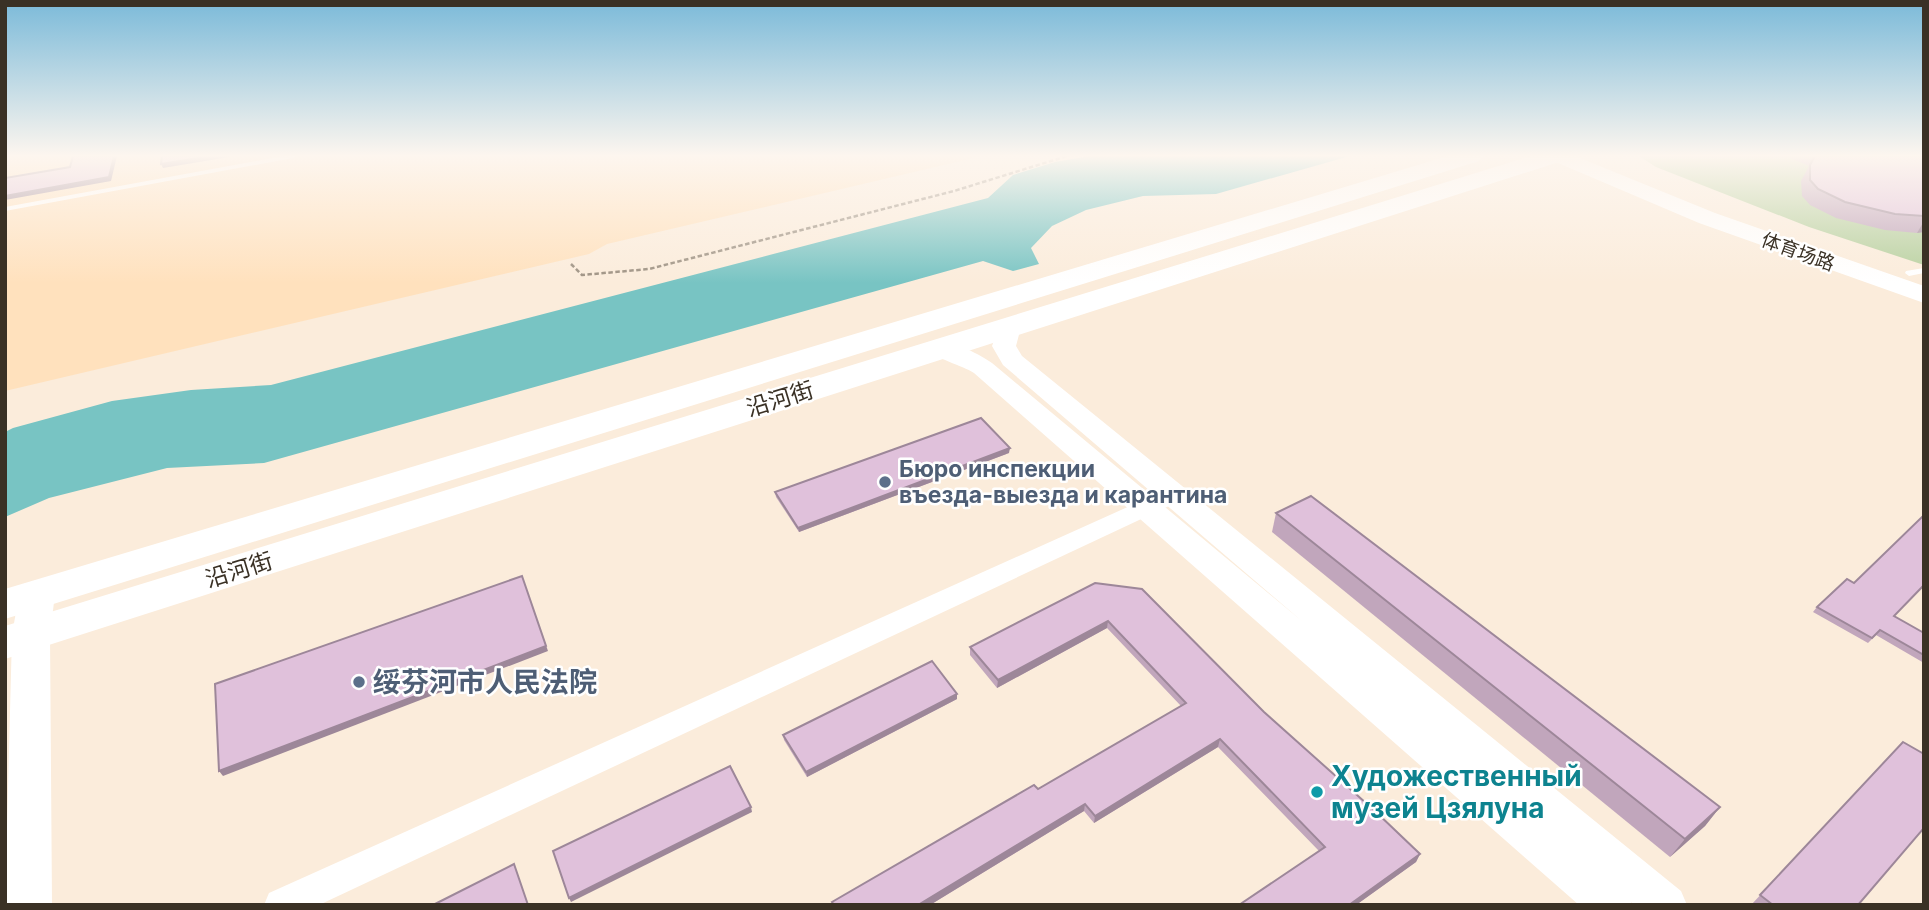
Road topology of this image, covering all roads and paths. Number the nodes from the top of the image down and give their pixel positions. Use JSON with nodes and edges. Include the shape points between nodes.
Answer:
{"nodes":[{"id":1,"x":62,"y":198,"type":"edge"},
{"id":2,"x":925,"y":198,"type":"edge"},
{"id":3,"x":1332,"y":198,"type":"edge"},
{"id":4,"x":1420,"y":198,"type":"edge"},
{"id":5,"x":1659,"y":198,"type":"edge"},
{"id":6,"x":1705,"y":198,"type":"edge"},
{"id":7,"x":5,"y":209,"type":"edge"},
{"id":8,"x":571,"y":264,"type":"dead end"},
{"id":9,"x":1919,"y":274,"type":"edge"},
{"id":10,"x":1924,"y":295,"type":"edge"},
{"id":11,"x":1009,"y":327,"type":"junction"},
{"id":12,"x":940,"y":349,"type":"junction"},
{"id":13,"x":1159,"y":500,"type":"junction"},
{"id":14,"x":21,"y":599,"type":"edge"},
{"id":15,"x":18,"y":639,"type":"edge"},
{"id":16,"x":28,"y":905,"type":"edge"},
{"id":17,"x":281,"y":905,"type":"edge"},
{"id":18,"x":1611,"y":905,"type":"edge"},
{"id":19,"x":1666,"y":905,"type":"edge"}],
"edges":[{"from":1,"to":7,"type":"lane"},
{"from":2,"to":8,"type":"path","via":[[649,269],[582,275]]},
{"from":3,"to":14,"type":"main road","name":"沿河街"},
{"from":4,"to":11,"type":"main road","name":"沿河街"},
{"from":5,"to":10,"type":"main road","name":"体育场路"},
{"from":6,"to":9,"type":"main road","name":"体育场路"},
{"from":11,"to":12,"type":"main road","name":"沿河街"},
{"from":11,"to":13,"type":"street","via":[[1003,346],[1012,360]]},
{"from":12,"to":13,"type":"street","via":[[984,368]]},
{"from":12,"to":15,"type":"main road","name":"沿河街"},
{"from":13,"to":17,"type":"street"},
{"from":13,"to":18,"type":"street"},
{"from":13,"to":19,"type":"street"},
{"from":14,"to":15,"type":"main road"},
{"from":15,"to":16,"type":"main road"}]}
